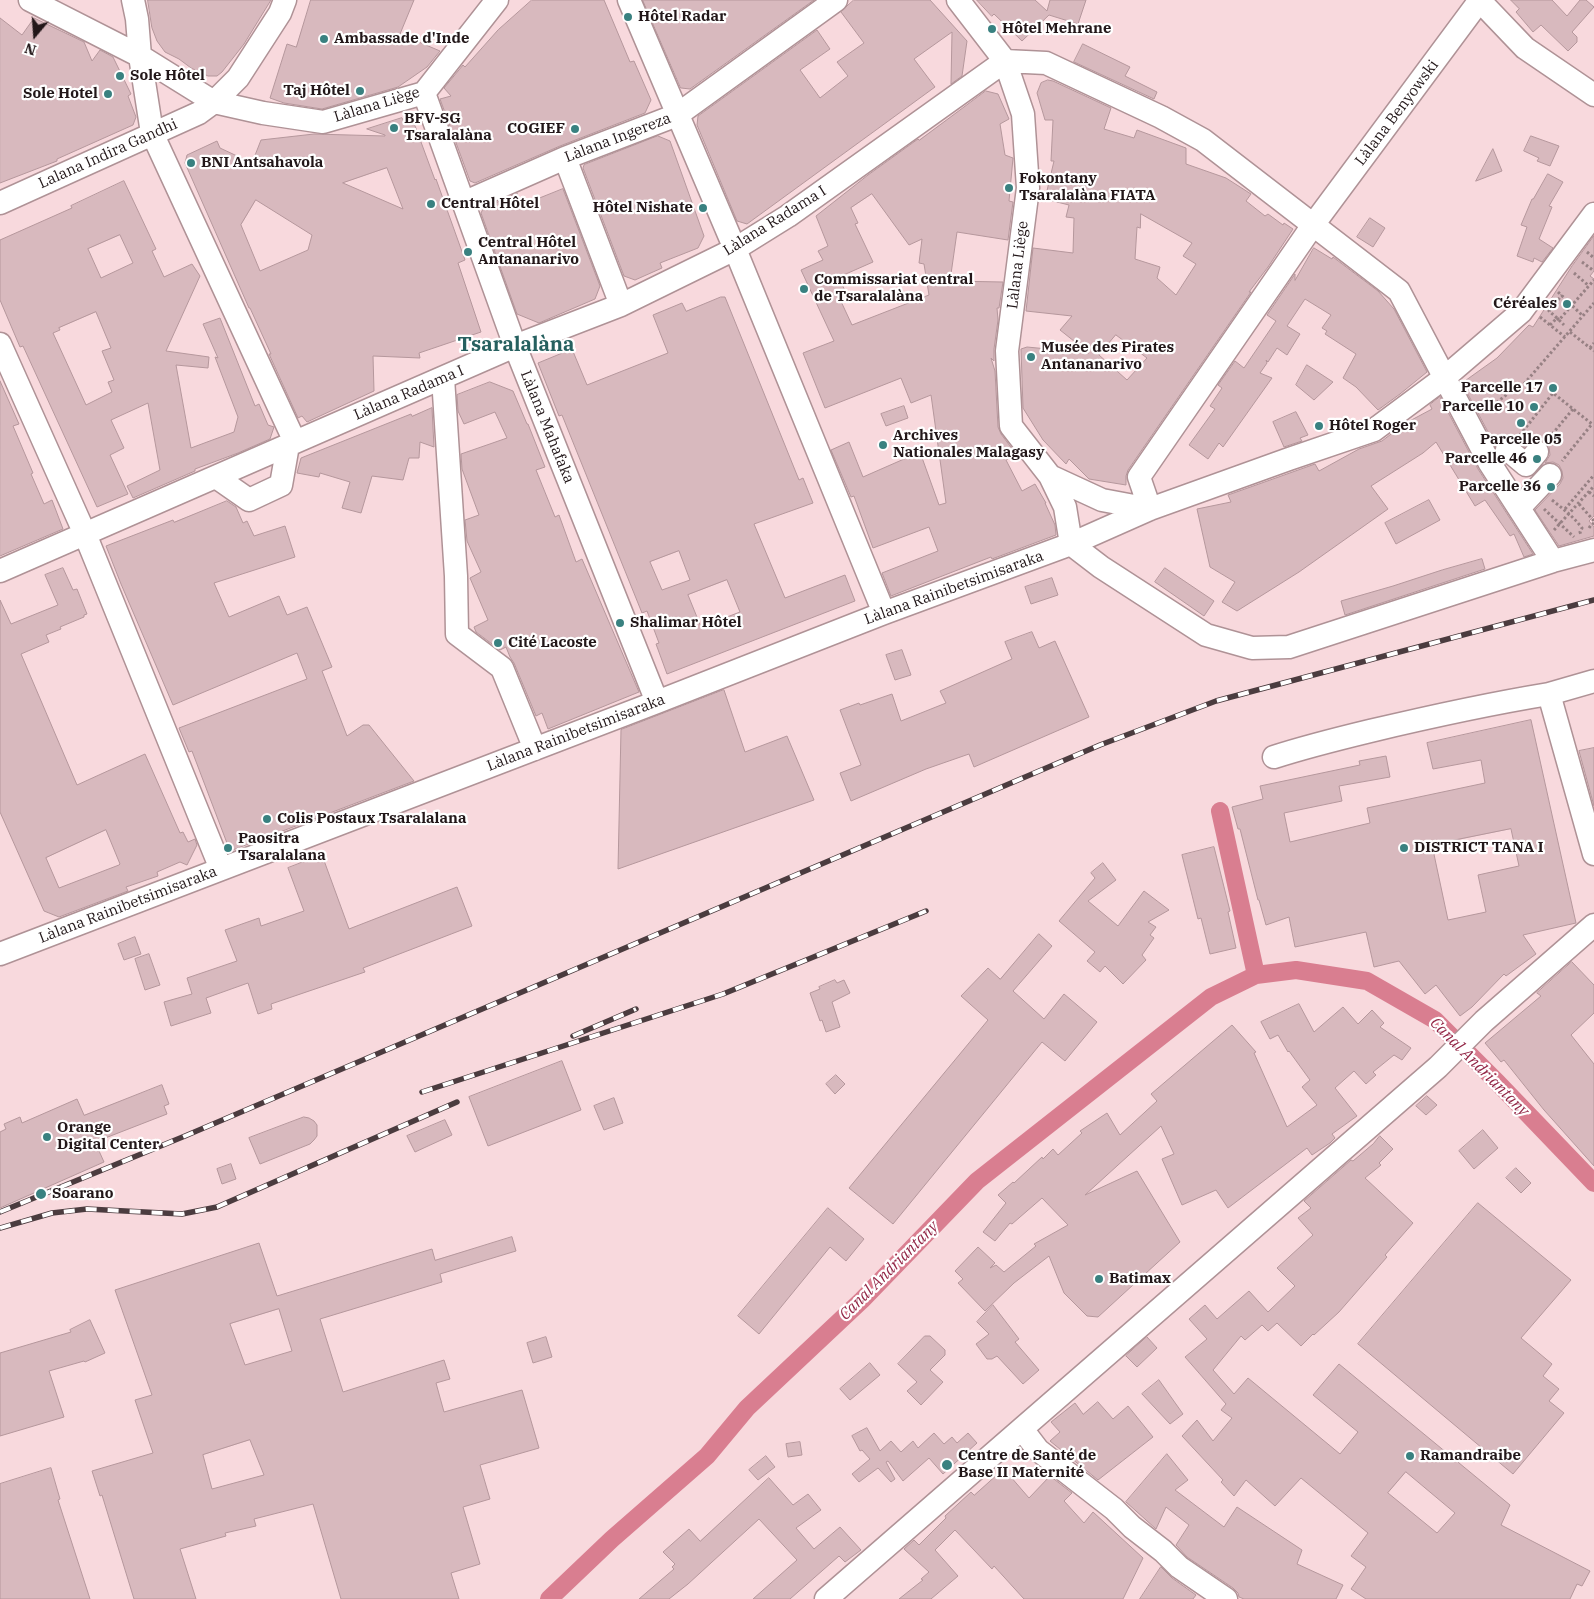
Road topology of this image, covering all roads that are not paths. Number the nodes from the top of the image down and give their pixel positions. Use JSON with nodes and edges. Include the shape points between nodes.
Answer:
{"nodes":[{"id":1,"x":30,"y":0,"type":"edge"},
{"id":2,"x":284,"y":0,"type":"edge"},
{"id":3,"x":497,"y":0,"type":"edge"},
{"id":4,"x":630,"y":0,"type":"edge"},
{"id":5,"x":836,"y":0,"type":"edge"},
{"id":6,"x":958,"y":0,"type":"edge"},
{"id":7,"x":1480,"y":0,"type":"edge"},
{"id":8,"x":135,"y":9,"type":"edge"},
{"id":9,"x":140,"y":56,"type":"junction"},
{"id":10,"x":1005,"y":61,"type":"junction"},
{"id":11,"x":240,"y":75,"type":"junction"},
{"id":12,"x":424,"y":93,"type":"junction"},
{"id":13,"x":1594,"y":95,"type":"edge"},
{"id":14,"x":214,"y":102,"type":"junction"},
{"id":15,"x":264,"y":113,"type":"junction"},
{"id":16,"x":677,"y":115,"type":"junction"},
{"id":17,"x":152,"y":133,"type":"junction"},
{"id":18,"x":565,"y":158,"type":"junction"},
{"id":19,"x":0,"y":202,"type":"edge"},
{"id":20,"x":463,"y":203,"type":"junction"},
{"id":21,"x":1593,"y":216,"type":"edge"},
{"id":22,"x":1313,"y":225,"type":"junction"},
{"id":23,"x":735,"y":249,"type":"junction"},
{"id":24,"x":1579,"y":263,"type":"edge"},
{"id":25,"x":621,"y":305,"type":"junction"},
{"id":26,"x":0,"y":344,"type":"edge"},
{"id":27,"x":516,"y":346,"type":"junction"},
{"id":28,"x":443,"y":378,"type":"junction"},
{"id":29,"x":1444,"y":378,"type":"junction"},
{"id":30,"x":292,"y":444,"type":"junction"},
{"id":31,"x":1507,"y":448,"type":"junction"},
{"id":32,"x":1537,"y":452,"type":"road end"},
{"id":33,"x":1553,"y":472,"type":"road end"},
{"id":34,"x":1050,"y":476,"type":"junction"},
{"id":35,"x":216,"y":477,"type":"junction"},
{"id":36,"x":1518,"y":508,"type":"junction"},
{"id":37,"x":1150,"y":509,"type":"junction"},
{"id":38,"x":85,"y":534,"type":"junction"},
{"id":39,"x":1588,"y":539,"type":"edge"},
{"id":40,"x":1071,"y":544,"type":"junction"},
{"id":41,"x":1548,"y":552,"type":"junction"},
{"id":42,"x":0,"y":571,"type":"edge"},
{"id":43,"x":884,"y":613,"type":"junction"},
{"id":44,"x":1594,"y":682,"type":"edge"},
{"id":45,"x":1548,"y":694,"type":"junction"},
{"id":46,"x":657,"y":702,"type":"junction"},
{"id":47,"x":535,"y":749,"type":"junction"},
{"id":48,"x":1274,"y":757,"type":"dead end"},
{"id":49,"x":1594,"y":854,"type":"edge"},
{"id":50,"x":221,"y":869,"type":"junction"},
{"id":51,"x":1591,"y":933,"type":"edge"},
{"id":52,"x":0,"y":954,"type":"edge"},
{"id":53,"x":1022,"y":1429,"type":"junction"},
{"id":54,"x":826,"y":1599,"type":"edge"},
{"id":55,"x":1226,"y":1599,"type":"edge"}],
"edges":[{"from":1,"to":9,"type":"street","name":"Làlana Liège"},
{"from":2,"to":11,"type":"street","name":"Lalana Indira Gandhi","via":[[280,13]]},
{"from":3,"to":12,"type":"street","name":"Làlana Liège"},
{"from":4,"to":16,"type":"street"},
{"from":5,"to":16,"type":"street","name":"Làlana Ingereza"},
{"from":6,"to":10,"type":"street","name":"Làlana Liège"},
{"from":7,"to":13,"type":"street","via":[[1525,48]]},
{"from":7,"to":22,"type":"street","name":"Làlana Benyowski"},
{"from":8,"to":9,"type":"street"},
{"from":8,"to":11,"type":"street","via":[[149,43],[163,58],[186,74],[221,82]]},
{"from":9,"to":14,"type":"street","name":"Làlana Liège"},
{"from":9,"to":17,"type":"street"},
{"from":10,"to":22,"type":"street","via":[[1046,63],[1161,117],[1203,140]]},
{"from":10,"to":23,"type":"street","name":"Làlana Radama I","via":[[788,216]]},
{"from":10,"to":34,"type":"street","name":"Làlana Liège","via":[[1022,114],[1028,188],[1007,351],[1011,426]]},
{"from":11,"to":14,"type":"street","name":"Lalana Indira Gandhi"},
{"from":11,"to":15,"type":"street","via":[[245,100]]},
{"from":12,"to":15,"type":"street","name":"Làlana Liège","via":[[323,122]]},
{"from":12,"to":20,"type":"street","name":"Làlana Mahafaka"},
{"from":14,"to":15,"type":"street","name":"Làlana Liège"},
{"from":14,"to":17,"type":"street","name":"Lalana Indira Gandhi","via":[[199,113]]},
{"from":16,"to":18,"type":"street","name":"Làlana Ingereza"},
{"from":16,"to":23,"type":"street"},
{"from":17,"to":19,"type":"street","name":"Lalana Indira Gandhi"},
{"from":17,"to":30,"type":"street"},
{"from":18,"to":20,"type":"street","name":"Làlana Ingereza"},
{"from":18,"to":25,"type":"street"},
{"from":20,"to":27,"type":"street","name":"Làlana Mahafaka"},
{"from":21,"to":24,"type":"street","name":"Làlana Rainibetsimisaraka"},
{"from":22,"to":29,"type":"street","via":[[1399,291]]},
{"from":22,"to":37,"type":"street","name":"Làlana Benyowski","via":[[1139,477]]},
{"from":23,"to":25,"type":"street","name":"Làlana Radama I"},
{"from":23,"to":43,"type":"street"},
{"from":24,"to":29,"type":"street","name":"Làlana Rainibetsimisaraka","via":[[1551,285],[1546,316],[1521,312]]},
{"from":25,"to":27,"type":"street","name":"Làlana Radama I"},
{"from":26,"to":38,"type":"street"},
{"from":27,"to":28,"type":"street","name":"Làlana Radama I"},
{"from":27,"to":46,"type":"street","name":"Làlana Mahafaka"},
{"from":28,"to":30,"type":"street","name":"Làlana Radama I"},
{"from":28,"to":47,"type":"street","via":[[457,634],[502,668]]},
{"from":29,"to":31,"type":"street","via":[[1468,425]]},
{"from":29,"to":37,"type":"street","name":"Làlana Rainibetsimisaraka","via":[[1374,430]]},
{"from":30,"to":35,"type":"street","name":"Làlana Radama I"},
{"from":30,"to":35,"type":"street","via":[[281,485],[249,500]]},
{"from":31,"to":32,"type":"street","via":[[1526,465]]},
{"from":31,"to":36,"type":"street"},
{"from":33,"to":36,"type":"street"},
{"from":34,"to":37,"type":"street","via":[[1102,500]]},
{"from":34,"to":40,"type":"street","name":"Làlana Liège","via":[[1065,507]]},
{"from":35,"to":38,"type":"street","name":"Làlana Radama I"},
{"from":36,"to":41,"type":"street"},
{"from":37,"to":40,"type":"street","name":"Làlana Rainibetsimisaraka"},
{"from":38,"to":42,"type":"street","name":"Làlana Radama I"},
{"from":38,"to":50,"type":"street"},
{"from":39,"to":41,"type":"street"},
{"from":40,"to":41,"type":"street","via":[[1206,635],[1252,648],[1289,647]]},
{"from":40,"to":43,"type":"street","name":"Làlana Rainibetsimisaraka"},
{"from":43,"to":46,"type":"street","name":"Làlana Rainibetsimisaraka"},
{"from":44,"to":45,"type":"street"},
{"from":45,"to":48,"type":"street","via":[[1424,718]]},
{"from":45,"to":49,"type":"street"},
{"from":46,"to":47,"type":"street","name":"Làlana Rainibetsimisaraka"},
{"from":47,"to":50,"type":"street","name":"Làlana Rainibetsimisaraka"},
{"from":50,"to":52,"type":"street","name":"Làlana Rainibetsimisaraka"},
{"from":51,"to":53,"type":"street","via":[[1484,1021],[1438,1067]]},
{"from":53,"to":54,"type":"street"},
{"from":53,"to":55,"type":"street","via":[[1038,1450],[1114,1509],[1179,1567]]}]}
